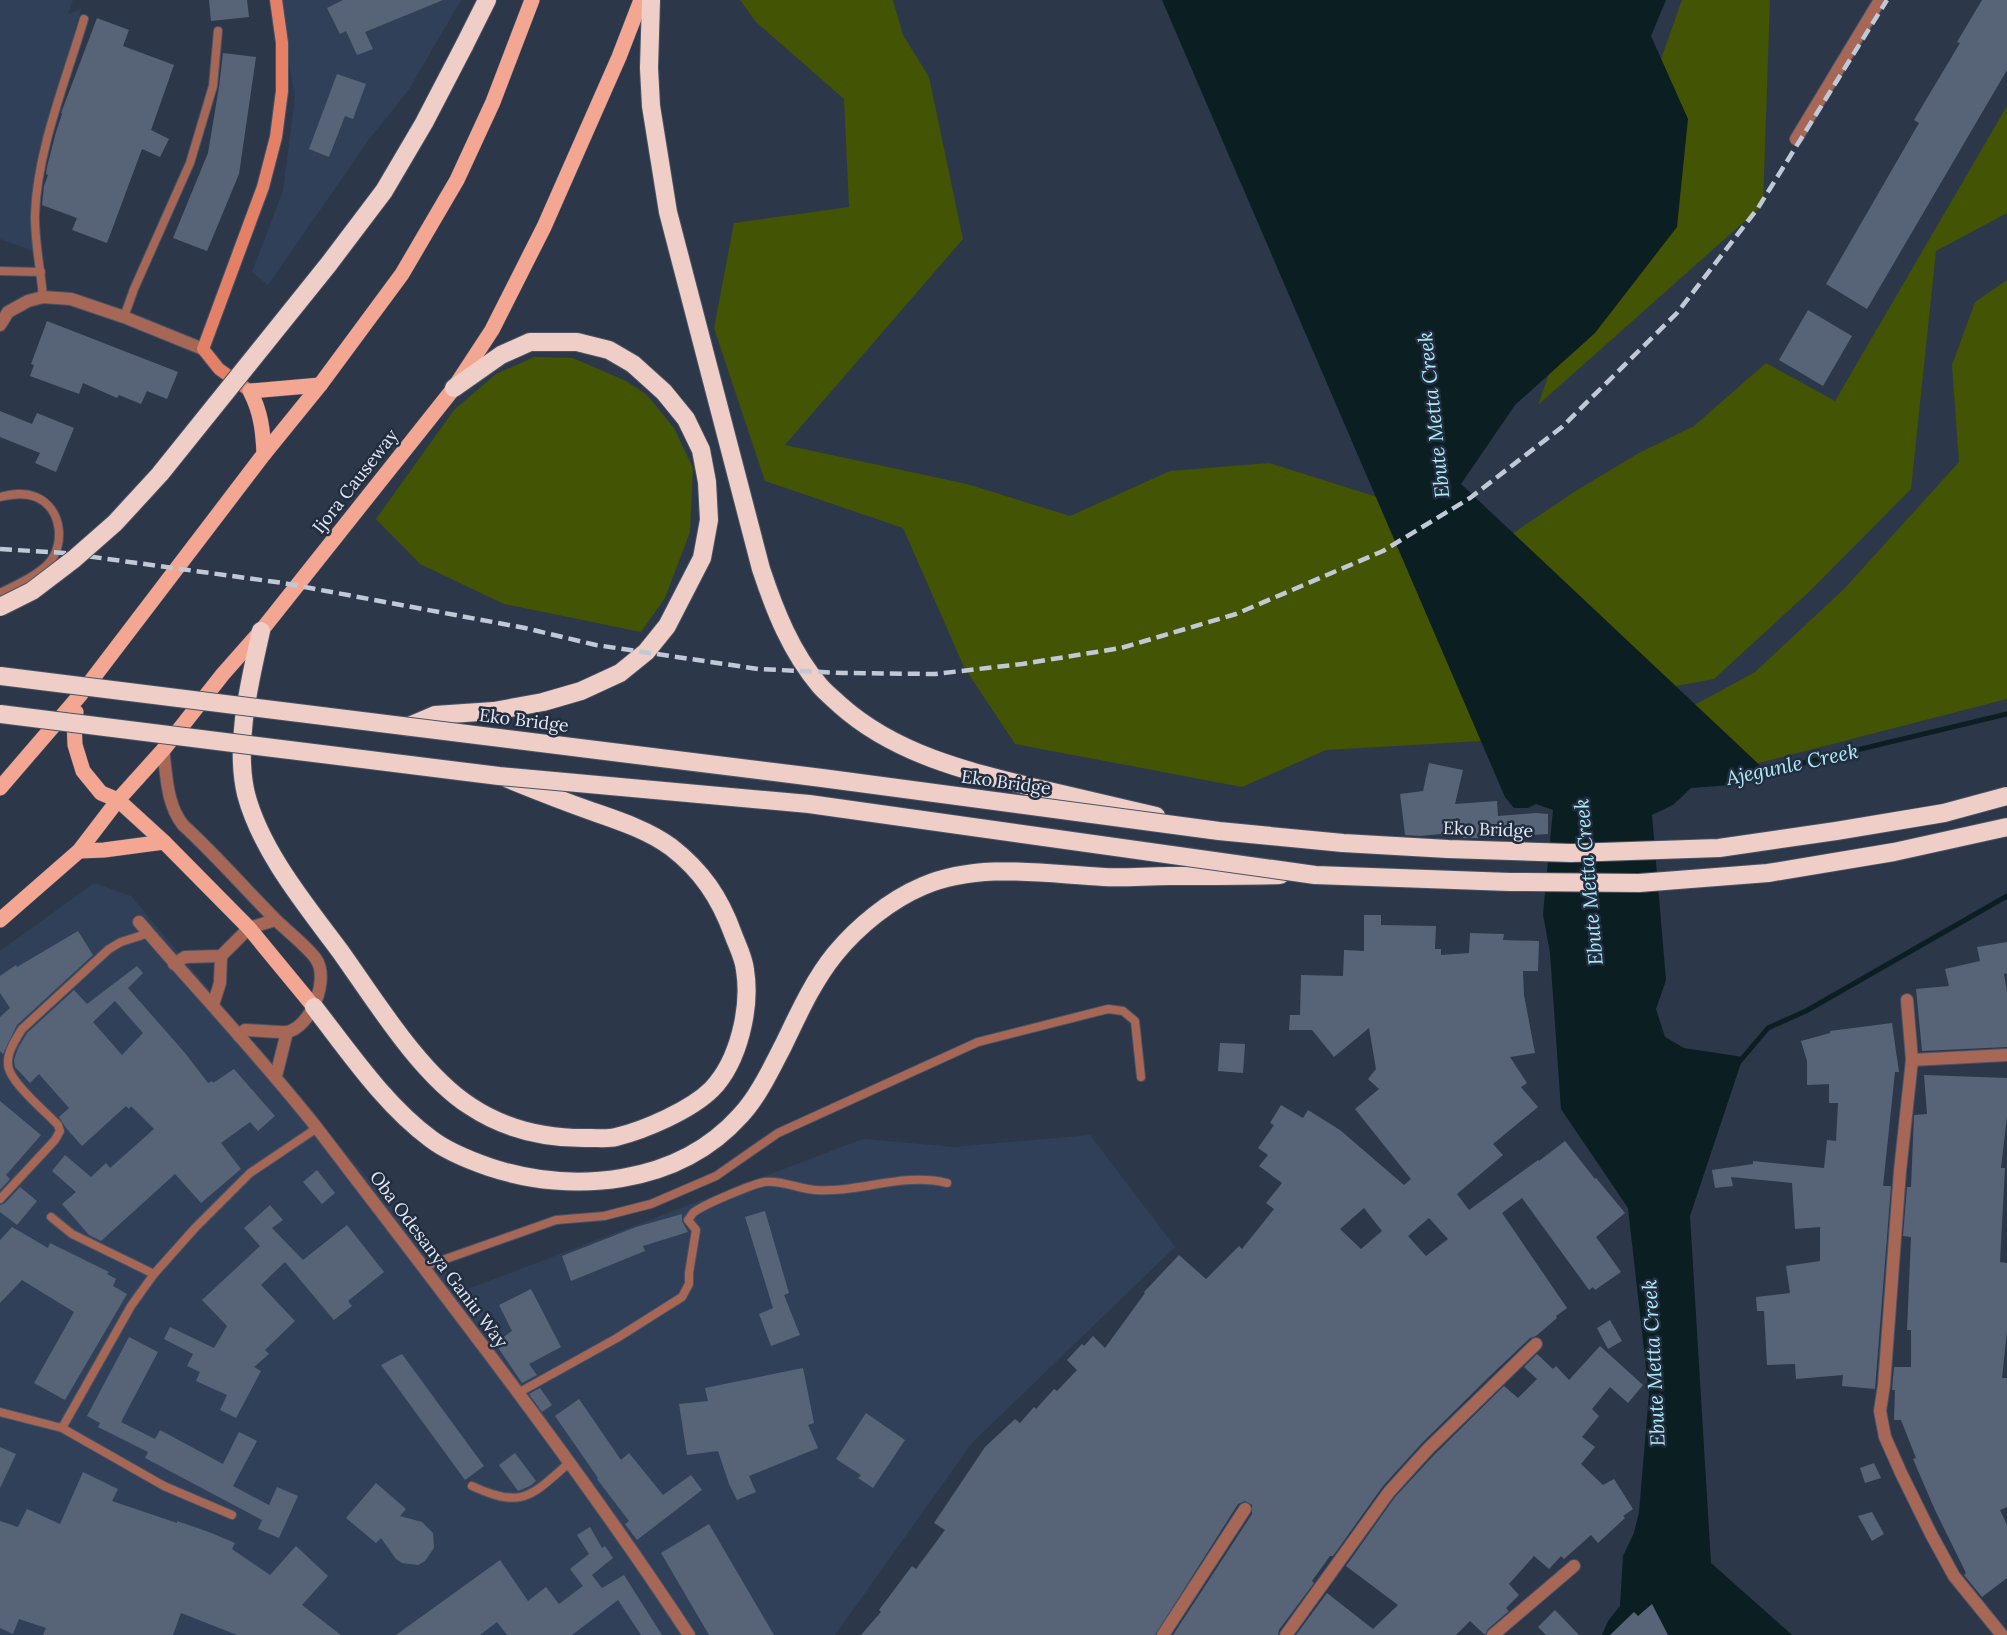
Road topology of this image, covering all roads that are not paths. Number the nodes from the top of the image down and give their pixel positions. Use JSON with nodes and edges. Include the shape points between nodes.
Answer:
{"nodes":[{"id":1,"x":276,"y":0,"type":"edge"},
{"id":2,"x":487,"y":0,"type":"edge"},
{"id":3,"x":532,"y":0,"type":"edge"},
{"id":4,"x":641,"y":0,"type":"edge"},
{"id":5,"x":651,"y":0,"type":"edge"},
{"id":6,"x":1880,"y":0,"type":"edge"},
{"id":7,"x":84,"y":19,"type":"dead end"},
{"id":8,"x":218,"y":31,"type":"dead end"},
{"id":9,"x":1796,"y":139,"type":"dead end"},
{"id":10,"x":0,"y":271,"type":"edge"},
{"id":11,"x":41,"y":272,"type":"junction"},
{"id":12,"x":43,"y":297,"type":"junction"},
{"id":13,"x":124,"y":317,"type":"junction"},
{"id":14,"x":0,"y":325,"type":"edge"},
{"id":15,"x":203,"y":349,"type":"junction"},
{"id":16,"x":320,"y":385,"type":"junction"},
{"id":17,"x":454,"y":388,"type":"junction"},
{"id":18,"x":250,"y":391,"type":"junction"},
{"id":19,"x":264,"y":454,"type":"junction"},
{"id":20,"x":0,"y":497,"type":"edge"},
{"id":21,"x":0,"y":593,"type":"edge"},
{"id":22,"x":0,"y":607,"type":"edge"},
{"id":23,"x":261,"y":631,"type":"junction"},
{"id":24,"x":0,"y":676,"type":"edge"},
{"id":25,"x":81,"y":694,"type":"junction"},
{"id":26,"x":0,"y":714,"type":"edge"},
{"id":27,"x":407,"y":727,"type":"junction"},
{"id":28,"x":163,"y":750,"type":"junction"},
{"id":29,"x":499,"y":776,"type":"junction"},
{"id":30,"x":0,"y":788,"type":"edge"},
{"id":31,"x":2007,"y":796,"type":"edge"},
{"id":32,"x":118,"y":800,"type":"junction"},
{"id":33,"x":2007,"y":827,"type":"edge"},
{"id":34,"x":1219,"y":831,"type":"junction"},
{"id":35,"x":164,"y":842,"type":"junction"},
{"id":36,"x":79,"y":851,"type":"junction"},
{"id":37,"x":1315,"y":875,"type":"junction"},
{"id":38,"x":0,"y":920,"type":"edge"},
{"id":39,"x":276,"y":920,"type":"junction"},
{"id":40,"x":140,"y":922,"type":"dead end"},
{"id":41,"x":249,"y":928,"type":"junction"},
{"id":42,"x":149,"y":933,"type":"junction"},
{"id":43,"x":220,"y":956,"type":"junction"},
{"id":44,"x":174,"y":964,"type":"junction"},
{"id":45,"x":1907,"y":1000,"type":"dead end"},
{"id":46,"x":213,"y":1005,"type":"junction"},
{"id":47,"x":314,"y":1007,"type":"junction"},
{"id":48,"x":287,"y":1032,"type":"junction"},
{"id":49,"x":239,"y":1036,"type":"junction"},
{"id":50,"x":2007,"y":1055,"type":"edge"},
{"id":51,"x":1912,"y":1060,"type":"junction"},
{"id":52,"x":276,"y":1076,"type":"junction"},
{"id":53,"x":1141,"y":1077,"type":"dead end"},
{"id":54,"x":317,"y":1128,"type":"junction"},
{"id":55,"x":947,"y":1183,"type":"dead end"},
{"id":56,"x":0,"y":1199,"type":"edge"},
{"id":57,"x":51,"y":1217,"type":"dead end"},
{"id":58,"x":423,"y":1267,"type":"junction"},
{"id":59,"x":154,"y":1274,"type":"junction"},
{"id":60,"x":1536,"y":1344,"type":"dead end"},
{"id":61,"x":518,"y":1393,"type":"junction"},
{"id":62,"x":0,"y":1412,"type":"edge"},
{"id":63,"x":62,"y":1428,"type":"junction"},
{"id":64,"x":570,"y":1462,"type":"junction"},
{"id":65,"x":472,"y":1486,"type":"dead end"},
{"id":66,"x":1245,"y":1509,"type":"dead end"},
{"id":67,"x":232,"y":1515,"type":"dead end"},
{"id":68,"x":1574,"y":1566,"type":"dead end"},
{"id":69,"x":689,"y":1635,"type":"edge"},
{"id":70,"x":1163,"y":1635,"type":"edge"},
{"id":71,"x":1286,"y":1635,"type":"edge"},
{"id":72,"x":1493,"y":1635,"type":"edge"},
{"id":73,"x":2002,"y":1635,"type":"edge"}],
"edges":[{"from":1,"to":15,"type":"street","via":[[282,91],[276,138]]},
{"from":2,"to":22,"type":"highway","bridge":true,"via":[[384,191],[328,265],[160,474],[115,523],[32,591]]},
{"from":3,"to":16,"type":"main road","via":[[493,102],[457,180],[402,274]]},
{"from":4,"to":17,"type":"main road","name":"Ijora Causeway","via":[[620,57],[544,227],[492,330]]},
{"from":5,"to":34,"type":"highway","bridge":true,"via":[[651,106],[668,212],[761,569],[796,653],[821,687],[853,716],[928,759]]},
{"from":6,"to":9,"type":"street"},
{"from":7,"to":11,"type":"lane","via":[[45,148],[39,181],[34,216]]},
{"from":8,"to":13,"type":"lane","via":[[213,86],[190,163]]},
{"from":10,"to":11,"type":"lane"},
{"from":11,"to":12,"type":"lane"},
{"from":12,"to":13,"type":"street","via":[[71,299]]},
{"from":12,"to":14,"type":"street","via":[[8,312]]},
{"from":13,"to":15,"type":"street"},
{"from":15,"to":18,"type":"street","via":[[219,369]]},
{"from":16,"to":18,"type":"main road"},
{"from":16,"to":19,"type":"main road"},
{"from":17,"to":23,"type":"main road","name":"Ijora Causeway"},
{"from":17,"to":27,"type":"highway","via":[[501,355],[530,342],[577,342],[609,350],[633,364],[686,418],[701,450],[709,520],[702,558],[667,626],[646,652],[620,673],[581,691],[543,702],[494,711],[435,715]]},
{"from":18,"to":19,"type":"main road","via":[[258,407]]},
{"from":19,"to":25,"type":"main road"},
{"from":20,"to":21,"type":"lane","via":[[37,497],[55,513],[59,527],[57,546],[48,564]]},
{"from":23,"to":28,"type":"main road","name":"Ijora Causeway"},
{"from":23,"to":29,"type":"highway","bridge":true,"via":[[242,751],[245,791],[255,822],[303,902],[410,1047],[439,1081],[470,1106],[536,1134],[573,1139],[615,1138],[654,1124],[691,1105],[713,1088],[729,1064],[741,1034],[747,1004],[745,968],[723,907],[699,873],[670,846],[641,830]]},
{"from":24,"to":27,"type":"highway","name":"Eko Bridge","bridge":true},
{"from":25,"to":30,"type":"main road"},
{"from":25,"to":32,"type":"main road","via":[[74,720],[75,746],[83,771],[101,793]]},
{"from":26,"to":29,"type":"highway","bridge":true},
{"from":27,"to":34,"type":"highway","name":"Eko Bridge","bridge":true},
{"from":28,"to":32,"type":"main road","name":"Ijora Causeway"},
{"from":28,"to":39,"type":"street","via":[[175,814]]},
{"from":29,"to":37,"type":"highway","bridge":true,"via":[[808,804]]},
{"from":31,"to":34,"type":"highway","name":"Eko Bridge","bridge":true,"via":[[1944,813],[1719,848],[1572,854],[1343,843]]},
{"from":32,"to":35,"type":"main road"},
{"from":32,"to":36,"type":"main road","name":"Ijora Causeway"},
{"from":33,"to":37,"type":"highway","bridge":true,"via":[[1894,852],[1768,873],[1639,884]]},
{"from":35,"to":36,"type":"main road"},
{"from":35,"to":41,"type":"main road"},
{"from":36,"to":38,"type":"main road","name":"Ijora Causeway"},
{"from":37,"to":47,"type":"highway","bridge":true,"via":[[1106,877],[994,872],[956,876],[923,886],[891,903],[836,953],[742,1115],[718,1137],[682,1159],[647,1173],[610,1180],[535,1179],[465,1159],[433,1141],[375,1086]]},
{"from":39,"to":41,"type":"street"},
{"from":39,"to":47,"type":"street","via":[[316,959],[321,984]]},
{"from":40,"to":42,"type":"street","name":"Oba Odesanya Ganiu Way"},
{"from":41,"to":43,"type":"street"},
{"from":41,"to":47,"type":"main road"},
{"from":42,"to":44,"type":"street","name":"Oba Odesanya Ganiu Way"},
{"from":42,"to":56,"type":"lane","via":[[109,949],[22,1029],[13,1044],[7,1063],[10,1076],[60,1131]]},
{"from":43,"to":44,"type":"street","via":[[185,957]]},
{"from":43,"to":46,"type":"street","via":[[220,983]]},
{"from":44,"to":46,"type":"street","name":"Oba Odesanya Ganiu Way"},
{"from":45,"to":51,"type":"street"},
{"from":46,"to":49,"type":"street","name":"Oba Odesanya Ganiu Way"},
{"from":47,"to":48,"type":"street"},
{"from":48,"to":49,"type":"street","via":[[245,1030]]},
{"from":48,"to":52,"type":"street"},
{"from":49,"to":52,"type":"street","name":"Oba Odesanya Ganiu Way"},
{"from":50,"to":51,"type":"street"},
{"from":51,"to":73,"type":"street","via":[[1880,1411],[1885,1437],[1931,1534],[1954,1576]]},
{"from":52,"to":54,"type":"street","name":"Oba Odesanya Ganiu Way"},
{"from":53,"to":58,"type":"lane","via":[[1135,1021],[1123,1011],[1108,1009],[978,1042],[778,1133],[716,1176],[651,1204],[604,1216],[556,1220]]},
{"from":54,"to":58,"type":"street","name":"Oba Odesanya Ganiu Way"},
{"from":54,"to":59,"type":"lane","via":[[250,1173]]},
{"from":55,"to":61,"type":"lane","via":[[910,1179],[841,1191],[768,1182],[698,1209],[688,1220],[696,1230],[689,1284],[682,1297]]},
{"from":57,"to":59,"type":"lane","via":[[72,1234]]},
{"from":58,"to":61,"type":"street","name":"Oba Odesanya Ganiu Way"},
{"from":59,"to":63,"type":"lane","via":[[130,1306]]},
{"from":60,"to":71,"type":"street","via":[[1389,1492]]},
{"from":61,"to":64,"type":"street","name":"Oba Odesanya Ganiu Way"},
{"from":62,"to":63,"type":"lane"},
{"from":63,"to":67,"type":"lane","via":[[164,1486]]},
{"from":64,"to":65,"type":"lane","via":[[537,1491],[514,1499],[493,1496]]},
{"from":64,"to":69,"type":"street","name":"Oba Odesanya Ganiu Way"},
{"from":66,"to":70,"type":"street"},
{"from":68,"to":72,"type":"street"}]}
